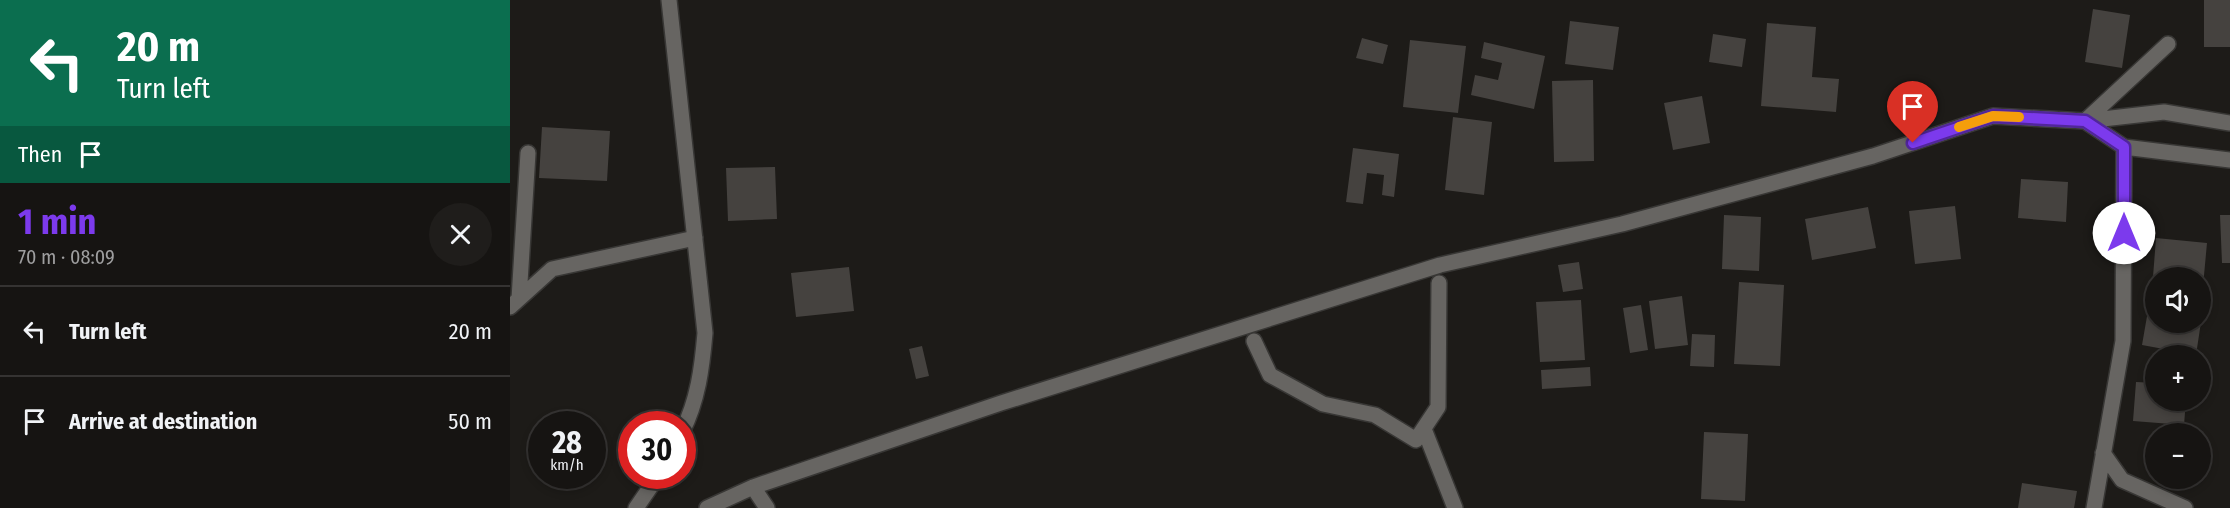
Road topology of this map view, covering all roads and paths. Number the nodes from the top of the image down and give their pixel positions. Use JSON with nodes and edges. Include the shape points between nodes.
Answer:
{"nodes":[{"id":1,"x":669,"y":0,"type":"edge"},
{"id":2,"x":2168,"y":44,"type":"dead end"},
{"id":3,"x":2085,"y":121,"type":"junction"},
{"id":4,"x":2230,"y":123,"type":"edge"},
{"id":5,"x":2124,"y":147,"type":"junction"},
{"id":6,"x":528,"y":153,"type":"dead end"},
{"id":7,"x":2230,"y":160,"type":"edge"},
{"id":8,"x":695,"y":238,"type":"junction"},
{"id":9,"x":515,"y":271,"type":"edge"},
{"id":10,"x":544,"y":276,"type":"junction"},
{"id":11,"x":1439,"y":283,"type":"dead end"},
{"id":12,"x":515,"y":303,"type":"edge"},
{"id":13,"x":1254,"y":341,"type":"dead end"},
{"id":14,"x":692,"y":411,"type":"edge"},
{"id":15,"x":1424,"y":429,"type":"junction"},
{"id":16,"x":2103,"y":453,"type":"junction"},
{"id":17,"x":753,"y":487,"type":"junction"},
{"id":18,"x":649,"y":489,"type":"edge"},
{"id":19,"x":714,"y":506,"type":"edge"},
{"id":20,"x":636,"y":508,"type":"edge"},
{"id":21,"x":767,"y":508,"type":"edge"},
{"id":22,"x":1455,"y":508,"type":"edge"},
{"id":23,"x":2094,"y":508,"type":"edge"},
{"id":24,"x":2185,"y":508,"type":"edge"}],
"edges":[{"from":1,"to":8,"type":"street"},
{"from":2,"to":3,"type":"street"},
{"from":3,"to":4,"type":"street","via":[[2164,112]]},
{"from":3,"to":5,"type":"street"},
{"from":3,"to":17,"type":"street","via":[[1993,116],[1873,156],[1622,224],[1440,265],[1001,403]]},
{"from":5,"to":7,"type":"street"},
{"from":5,"to":16,"type":"street","via":[[2123,341]]},
{"from":6,"to":9,"type":"street"},
{"from":8,"to":10,"type":"street","via":[[552,269]]},
{"from":8,"to":14,"type":"street","via":[[705,333],[701,380]]},
{"from":9,"to":10,"type":"street"},
{"from":9,"to":12,"type":"street"},
{"from":10,"to":12,"type":"street"},
{"from":11,"to":15,"type":"street","via":[[1438,407]]},
{"from":13,"to":15,"type":"street","via":[[1270,375],[1323,404],[1375,415],[1416,440]]},
{"from":15,"to":22,"type":"street"},
{"from":16,"to":23,"type":"street"},
{"from":16,"to":24,"type":"street","via":[[2122,480]]},
{"from":17,"to":19,"type":"street"},
{"from":17,"to":21,"type":"street"},
{"from":18,"to":20,"type":"street"}]}
